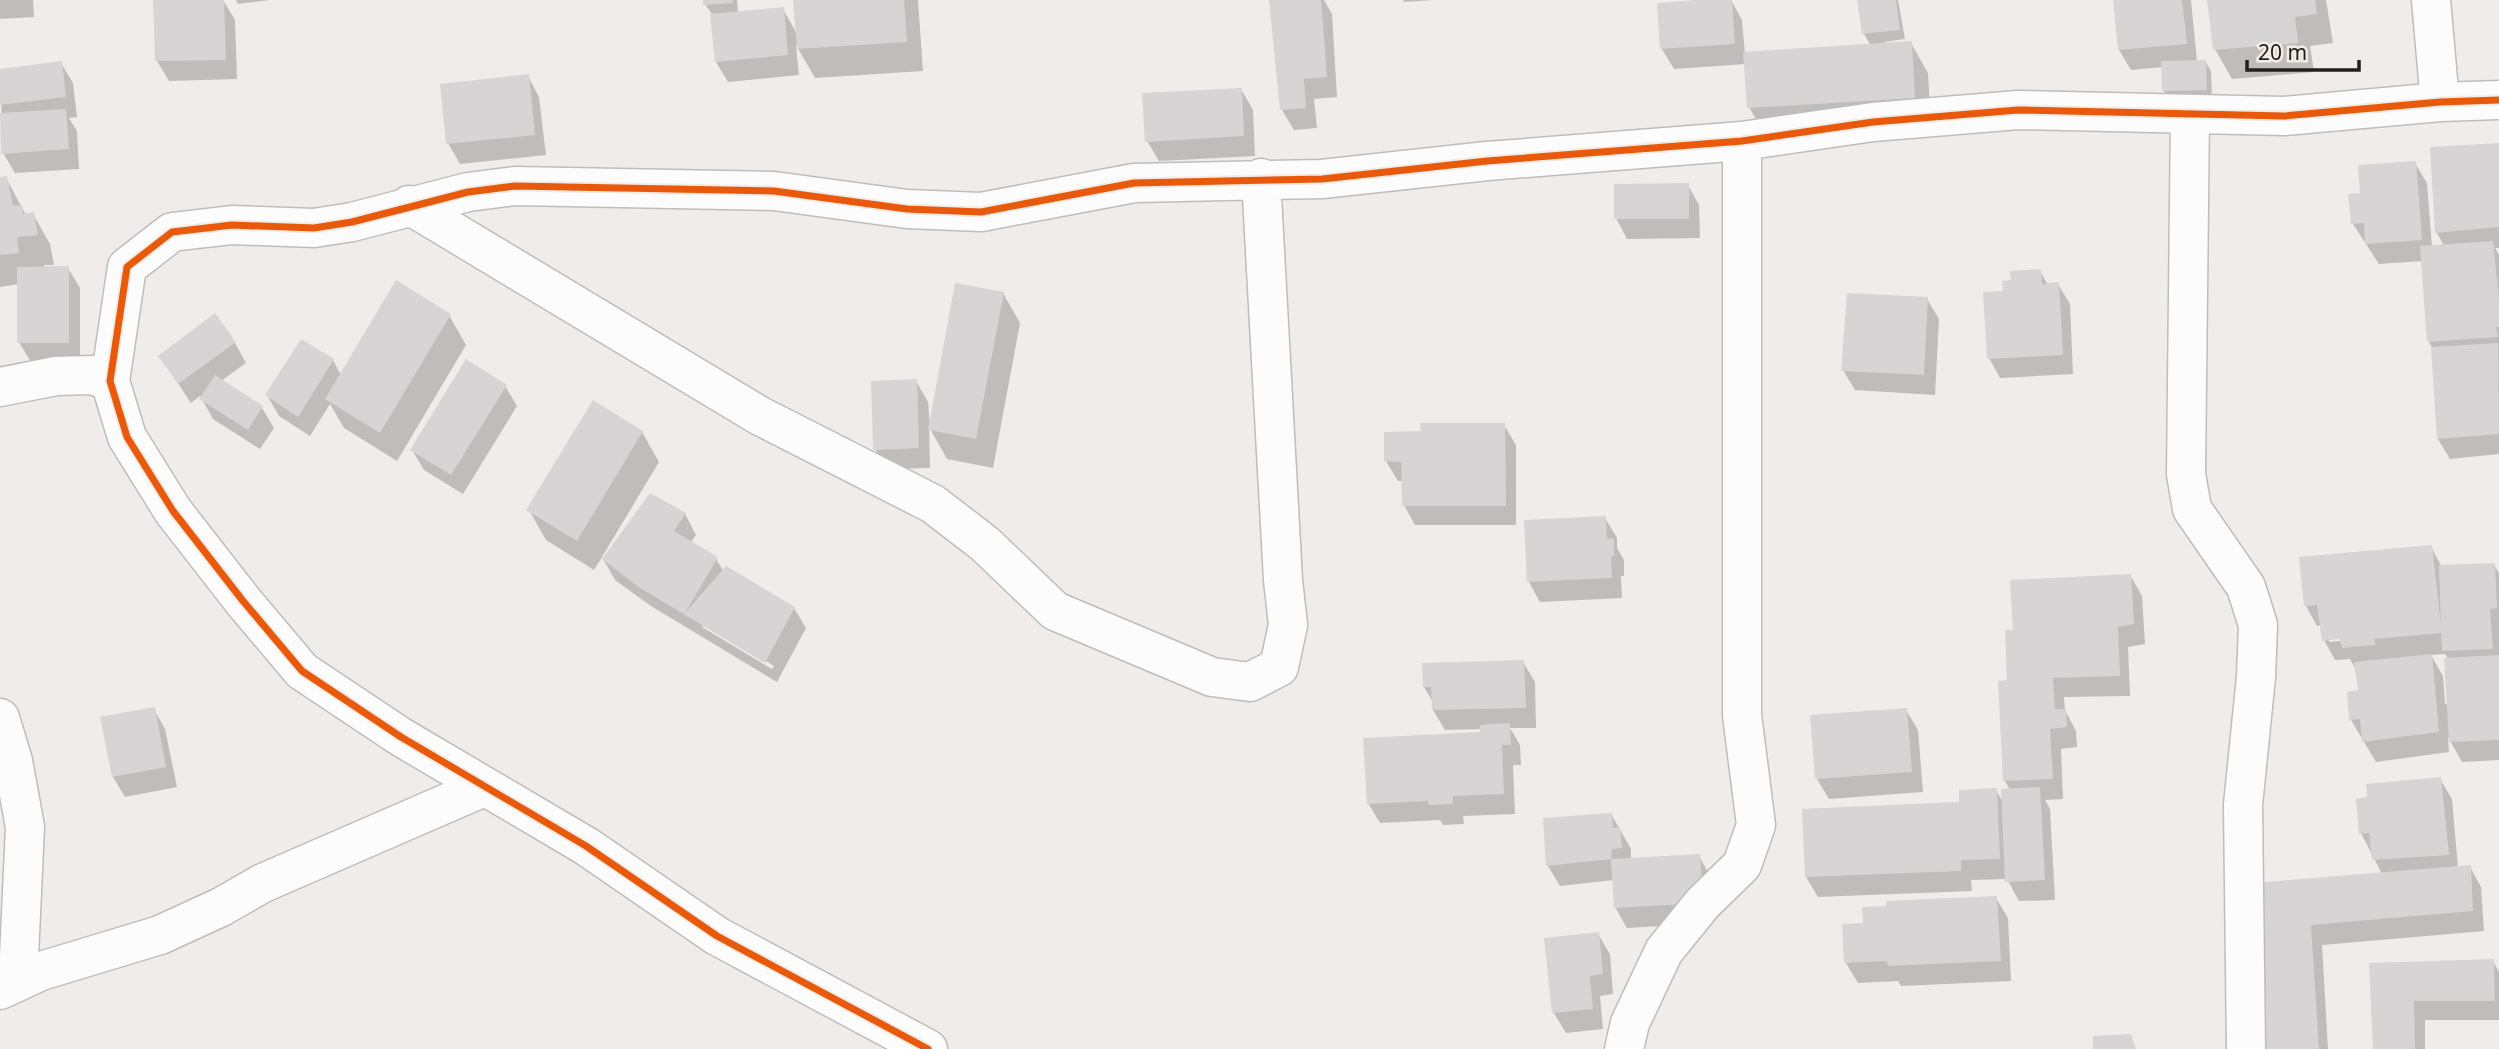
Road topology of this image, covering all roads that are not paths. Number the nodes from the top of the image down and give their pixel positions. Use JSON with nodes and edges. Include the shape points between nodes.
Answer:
{"nodes":[{"id":1,"x":2431,"y":0,"type":"edge"},
{"id":2,"x":2499,"y":100,"type":"edge"},
{"id":3,"x":2440,"y":102,"type":"junction"},
{"id":4,"x":2190,"y":114,"type":"junction"},
{"id":5,"x":1742,"y":141,"type":"junction"},
{"id":6,"x":1261,"y":178,"type":"junction"},
{"id":7,"x":409,"y":205,"type":"junction"},
{"id":8,"x":110,"y":382,"type":"junction"},
{"id":9,"x":0,"y":387,"type":"edge"},
{"id":10,"x":0,"y":718,"type":"edge"},
{"id":11,"x":484,"y":787,"type":"junction"},
{"id":12,"x":9,"y":985,"type":"edge"},
{"id":13,"x":928,"y":1049,"type":"edge"},
{"id":14,"x":1624,"y":1049,"type":"edge"},
{"id":15,"x":2246,"y":1049,"type":"edge"}],
"edges":[{"from":1,"to":3,"type":"street"},
{"from":2,"to":3,"type":"street"},
{"from":3,"to":4,"type":"street","via":[[2284,116]]},
{"from":4,"to":5,"type":"street","via":[[2018,110],[1873,122]]},
{"from":4,"to":15,"type":"street","via":[[2186,474],[2192,509],[2246,587],[2258,625],[2243,804]]},
{"from":5,"to":6,"type":"street","via":[[1322,178]]},
{"from":5,"to":14,"type":"street","via":[[1742,715],[1756,825],[1742,865],[1664,951],[1630,1023]]},
{"from":6,"to":7,"type":"street","via":[[1134,183],[981,212],[907,209],[774,191],[515,186]]},
{"from":6,"to":7,"type":"street","via":[[1288,625],[1279,667],[1250,682],[1212,677],[1055,611],[985,544],[933,504],[760,416]]},
{"from":7,"to":8,"type":"street","via":[[314,228],[232,225],[172,232],[127,267]]},
{"from":8,"to":9,"type":"street","via":[[91,375],[56,376]]},
{"from":8,"to":11,"type":"street","via":[[127,437],[173,511],[302,671]]},
{"from":10,"to":12,"type":"street","via":[[25,827]]},
{"from":11,"to":12,"type":"street","via":[[263,883],[160,935]]},
{"from":11,"to":13,"type":"street","via":[[586,846],[717,936]]}]}
